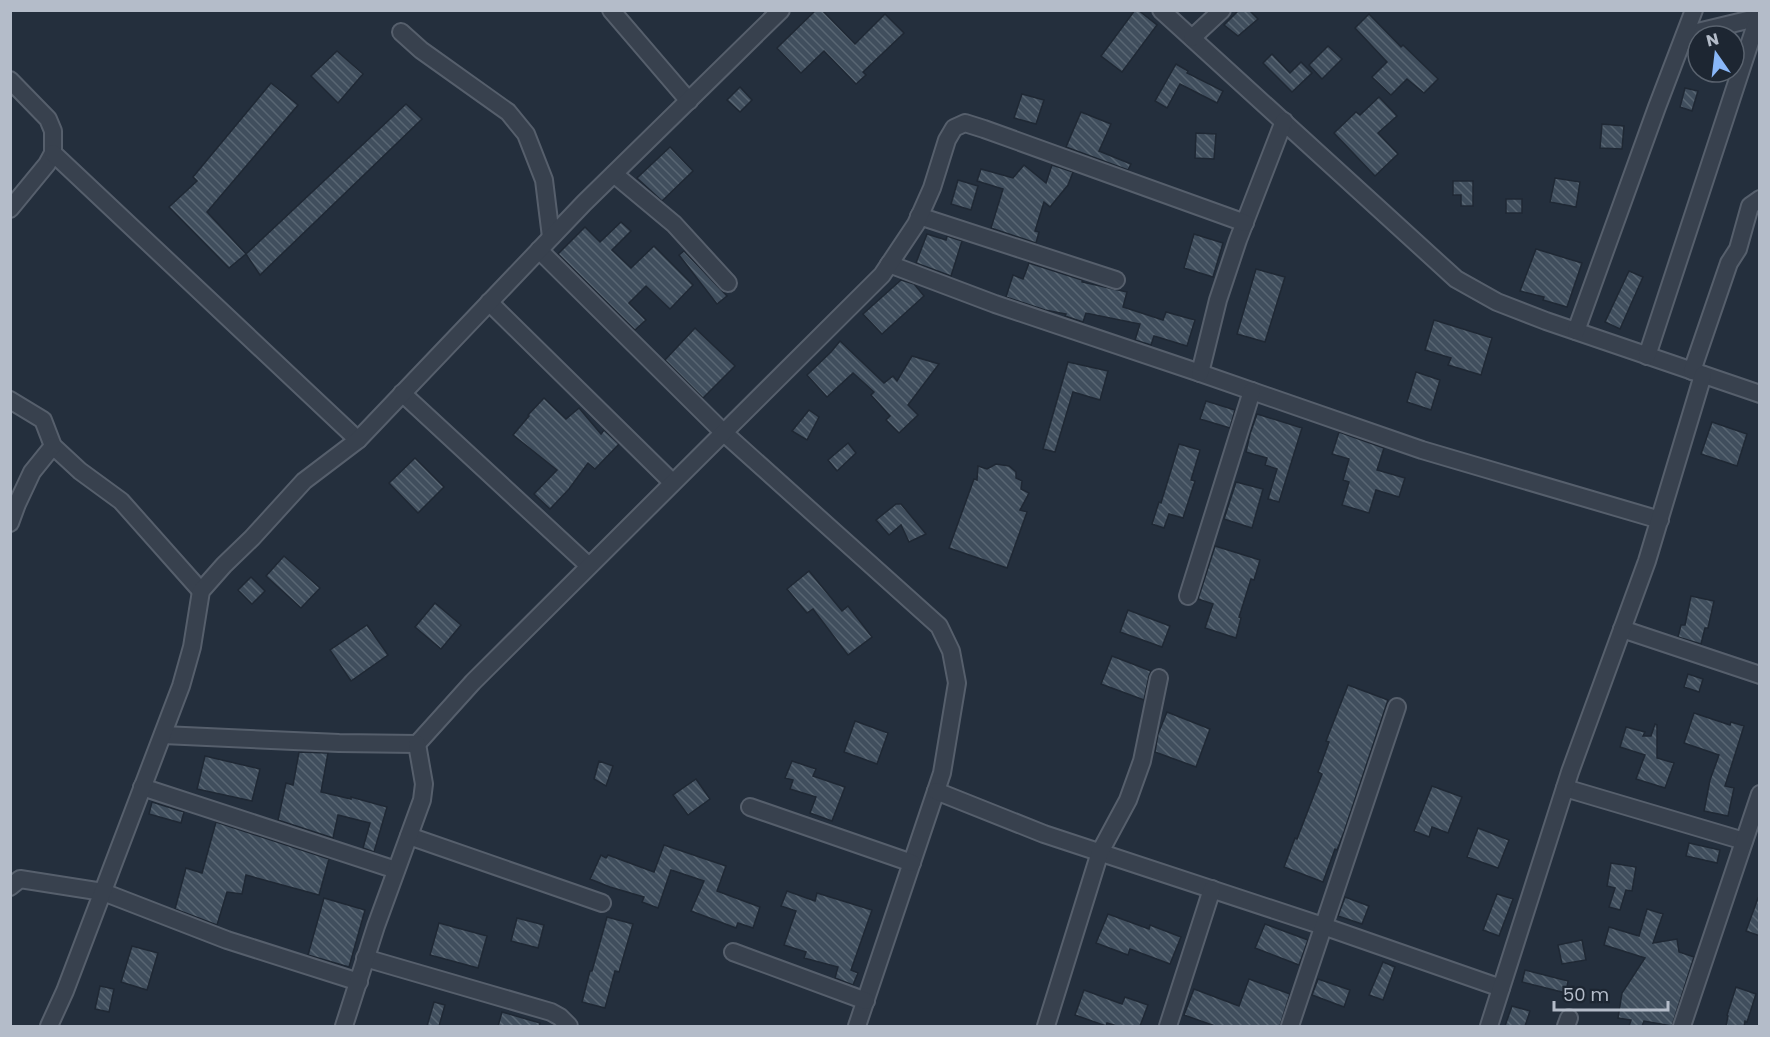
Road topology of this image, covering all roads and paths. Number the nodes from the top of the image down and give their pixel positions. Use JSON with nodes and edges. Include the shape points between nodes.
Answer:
{"nodes":[{"id":1,"x":611,"y":10,"type":"edge"},
{"id":2,"x":781,"y":10,"type":"edge"},
{"id":3,"x":1161,"y":10,"type":"edge"},
{"id":4,"x":1222,"y":10,"type":"edge"},
{"id":5,"x":1694,"y":10,"type":"edge"},
{"id":6,"x":1759,"y":17,"type":"edge"},
{"id":7,"x":400,"y":32,"type":"dead end"},
{"id":8,"x":1684,"y":35,"type":"junction"},
{"id":9,"x":1192,"y":38,"type":"junction"},
{"id":10,"x":10,"y":80,"type":"edge"},
{"id":11,"x":689,"y":101,"type":"junction"},
{"id":12,"x":1284,"y":121,"type":"junction"},
{"id":13,"x":53,"y":153,"type":"junction"},
{"id":14,"x":614,"y":174,"type":"junction"},
{"id":15,"x":1760,"y":199,"type":"edge"},
{"id":16,"x":10,"y":209,"type":"edge"},
{"id":17,"x":919,"y":216,"type":"junction"},
{"id":18,"x":1245,"y":223,"type":"junction"},
{"id":19,"x":551,"y":237,"type":"junction"},
{"id":20,"x":539,"y":250,"type":"junction"},
{"id":21,"x":889,"y":264,"type":"junction"},
{"id":22,"x":1116,"y":280,"type":"dead end"},
{"id":23,"x":728,"y":283,"type":"dead end"},
{"id":24,"x":489,"y":302,"type":"junction"},
{"id":25,"x":1576,"y":331,"type":"junction"},
{"id":26,"x":1647,"y":356,"type":"junction"},
{"id":27,"x":1200,"y":373,"type":"junction"},
{"id":28,"x":1697,"y":373,"type":"junction"},
{"id":29,"x":1252,"y":391,"type":"junction"},
{"id":30,"x":402,"y":393,"type":"junction"},
{"id":31,"x":1760,"y":394,"type":"edge"},
{"id":32,"x":10,"y":400,"type":"edge"},
{"id":33,"x":723,"y":432,"type":"junction"},
{"id":34,"x":358,"y":440,"type":"junction"},
{"id":35,"x":53,"y":446,"type":"junction"},
{"id":36,"x":672,"y":482,"type":"junction"},
{"id":37,"x":1660,"y":520,"type":"junction"},
{"id":38,"x":10,"y":523,"type":"edge"},
{"id":39,"x":589,"y":566,"type":"junction"},
{"id":40,"x":201,"y":591,"type":"junction"},
{"id":41,"x":1188,"y":596,"type":"dead end"},
{"id":42,"x":1622,"y":629,"type":"junction"},
{"id":43,"x":1760,"y":675,"type":"edge"},
{"id":44,"x":1159,"y":678,"type":"dead end"},
{"id":45,"x":1397,"y":707,"type":"dead end"},
{"id":46,"x":163,"y":735,"type":"junction"},
{"id":47,"x":417,"y":744,"type":"junction"},
{"id":48,"x":142,"y":787,"type":"junction"},
{"id":49,"x":1565,"y":788,"type":"junction"},
{"id":50,"x":936,"y":791,"type":"junction"},
{"id":51,"x":1760,"y":794,"type":"edge"},
{"id":52,"x":750,"y":807,"type":"dead end"},
{"id":53,"x":409,"y":836,"type":"junction"},
{"id":54,"x":1744,"y":841,"type":"junction"},
{"id":55,"x":1100,"y":852,"type":"junction"},
{"id":56,"x":912,"y":863,"type":"junction"},
{"id":57,"x":396,"y":870,"type":"junction"},
{"id":58,"x":10,"y":887,"type":"edge"},
{"id":59,"x":1212,"y":889,"type":"junction"},
{"id":60,"x":103,"y":891,"type":"junction"},
{"id":61,"x":602,"y":903,"type":"dead end"},
{"id":62,"x":1323,"y":926,"type":"junction"},
{"id":63,"x":733,"y":952,"type":"dead end"},
{"id":64,"x":365,"y":958,"type":"junction"},
{"id":65,"x":359,"y":982,"type":"junction"},
{"id":66,"x":1502,"y":988,"type":"junction"},
{"id":67,"x":866,"y":1000,"type":"junction"},
{"id":68,"x":49,"y":1026,"type":"edge"},
{"id":69,"x":344,"y":1026,"type":"edge"},
{"id":70,"x":568,"y":1026,"type":"edge"},
{"id":71,"x":857,"y":1026,"type":"edge"},
{"id":72,"x":1046,"y":1026,"type":"edge"},
{"id":73,"x":1168,"y":1026,"type":"edge"},
{"id":74,"x":1290,"y":1026,"type":"edge"},
{"id":75,"x":1489,"y":1026,"type":"edge"},
{"id":76,"x":1682,"y":1026,"type":"edge"}],
"edges":[{"from":1,"to":11,"type":"street"},
{"from":2,"to":11,"type":"street"},
{"from":3,"to":9,"type":"street"},
{"from":4,"to":9,"type":"street"},
{"from":5,"to":8,"type":"street"},
{"from":6,"to":8,"type":"street"},
{"from":6,"to":26,"type":"street"},
{"from":7,"to":19,"type":"street","via":[[508,112],[526,134],[544,180]]},
{"from":8,"to":25,"type":"street"},
{"from":9,"to":12,"type":"street"},
{"from":10,"to":13,"type":"street","via":[[48,119],[53,131]]},
{"from":11,"to":14,"type":"street"},
{"from":12,"to":18,"type":"street"},
{"from":12,"to":25,"type":"street","via":[[1456,279],[1497,302]]},
{"from":13,"to":16,"type":"street"},
{"from":13,"to":34,"type":"street"},
{"from":14,"to":19,"type":"street"},
{"from":14,"to":23,"type":"street","via":[[674,224]]},
{"from":15,"to":28,"type":"street","via":[[1750,206]]},
{"from":17,"to":18,"type":"street","via":[[947,140],[954,128],[965,123]]},
{"from":17,"to":21,"type":"street"},
{"from":17,"to":22,"type":"street"},
{"from":18,"to":27,"type":"street","via":[[1218,300]]},
{"from":19,"to":20,"type":"street"},
{"from":20,"to":24,"type":"street"},
{"from":20,"to":33,"type":"street"},
{"from":21,"to":27,"type":"street"},
{"from":21,"to":33,"type":"street"},
{"from":24,"to":30,"type":"street"},
{"from":24,"to":36,"type":"street"},
{"from":25,"to":26,"type":"street"},
{"from":26,"to":28,"type":"street"},
{"from":27,"to":29,"type":"street"},
{"from":28,"to":31,"type":"street"},
{"from":28,"to":37,"type":"street"},
{"from":29,"to":37,"type":"street","via":[[1422,450]]},
{"from":29,"to":41,"type":"street"},
{"from":30,"to":34,"type":"street"},
{"from":30,"to":39,"type":"street"},
{"from":32,"to":35,"type":"street","via":[[43,420]]},
{"from":33,"to":36,"type":"street"},
{"from":33,"to":50,"type":"street","via":[[939,626],[951,651],[957,683]]},
{"from":34,"to":40,"type":"street","via":[[304,481]]},
{"from":35,"to":38,"type":"street","via":[[32,472]]},
{"from":35,"to":40,"type":"street","via":[[121,501]]},
{"from":36,"to":39,"type":"street"},
{"from":37,"to":42,"type":"street"},
{"from":39,"to":47,"type":"street"},
{"from":40,"to":46,"type":"street","via":[[192,647]]},
{"from":42,"to":43,"type":"street"},
{"from":42,"to":49,"type":"street"},
{"from":44,"to":55,"type":"street","via":[[1142,761],[1128,800]]},
{"from":45,"to":62,"type":"street"},
{"from":46,"to":47,"type":"street"},
{"from":46,"to":48,"type":"street"},
{"from":47,"to":53,"type":"street","via":[[424,784]]},
{"from":48,"to":57,"type":"street"},
{"from":48,"to":60,"type":"street"},
{"from":49,"to":54,"type":"street"},
{"from":49,"to":66,"type":"street"},
{"from":50,"to":55,"type":"street"},
{"from":50,"to":56,"type":"street"},
{"from":51,"to":54,"type":"street"},
{"from":52,"to":56,"type":"street"},
{"from":53,"to":57,"type":"street"},
{"from":53,"to":61,"type":"street"},
{"from":54,"to":76,"type":"street"},
{"from":55,"to":59,"type":"street"},
{"from":55,"to":72,"type":"street"},
{"from":56,"to":67,"type":"street"},
{"from":57,"to":64,"type":"street"},
{"from":58,"to":60,"type":"street","via":[[20,879]]},
{"from":59,"to":62,"type":"street"},
{"from":59,"to":73,"type":"street"},
{"from":60,"to":65,"type":"street","via":[[227,940]]},
{"from":60,"to":68,"type":"street"},
{"from":62,"to":66,"type":"street"},
{"from":62,"to":74,"type":"street"},
{"from":63,"to":67,"type":"street"},
{"from":64,"to":65,"type":"street"},
{"from":64,"to":70,"type":"street","via":[[551,1012]]},
{"from":65,"to":69,"type":"street"},
{"from":66,"to":75,"type":"street"},
{"from":67,"to":71,"type":"street"}]}
